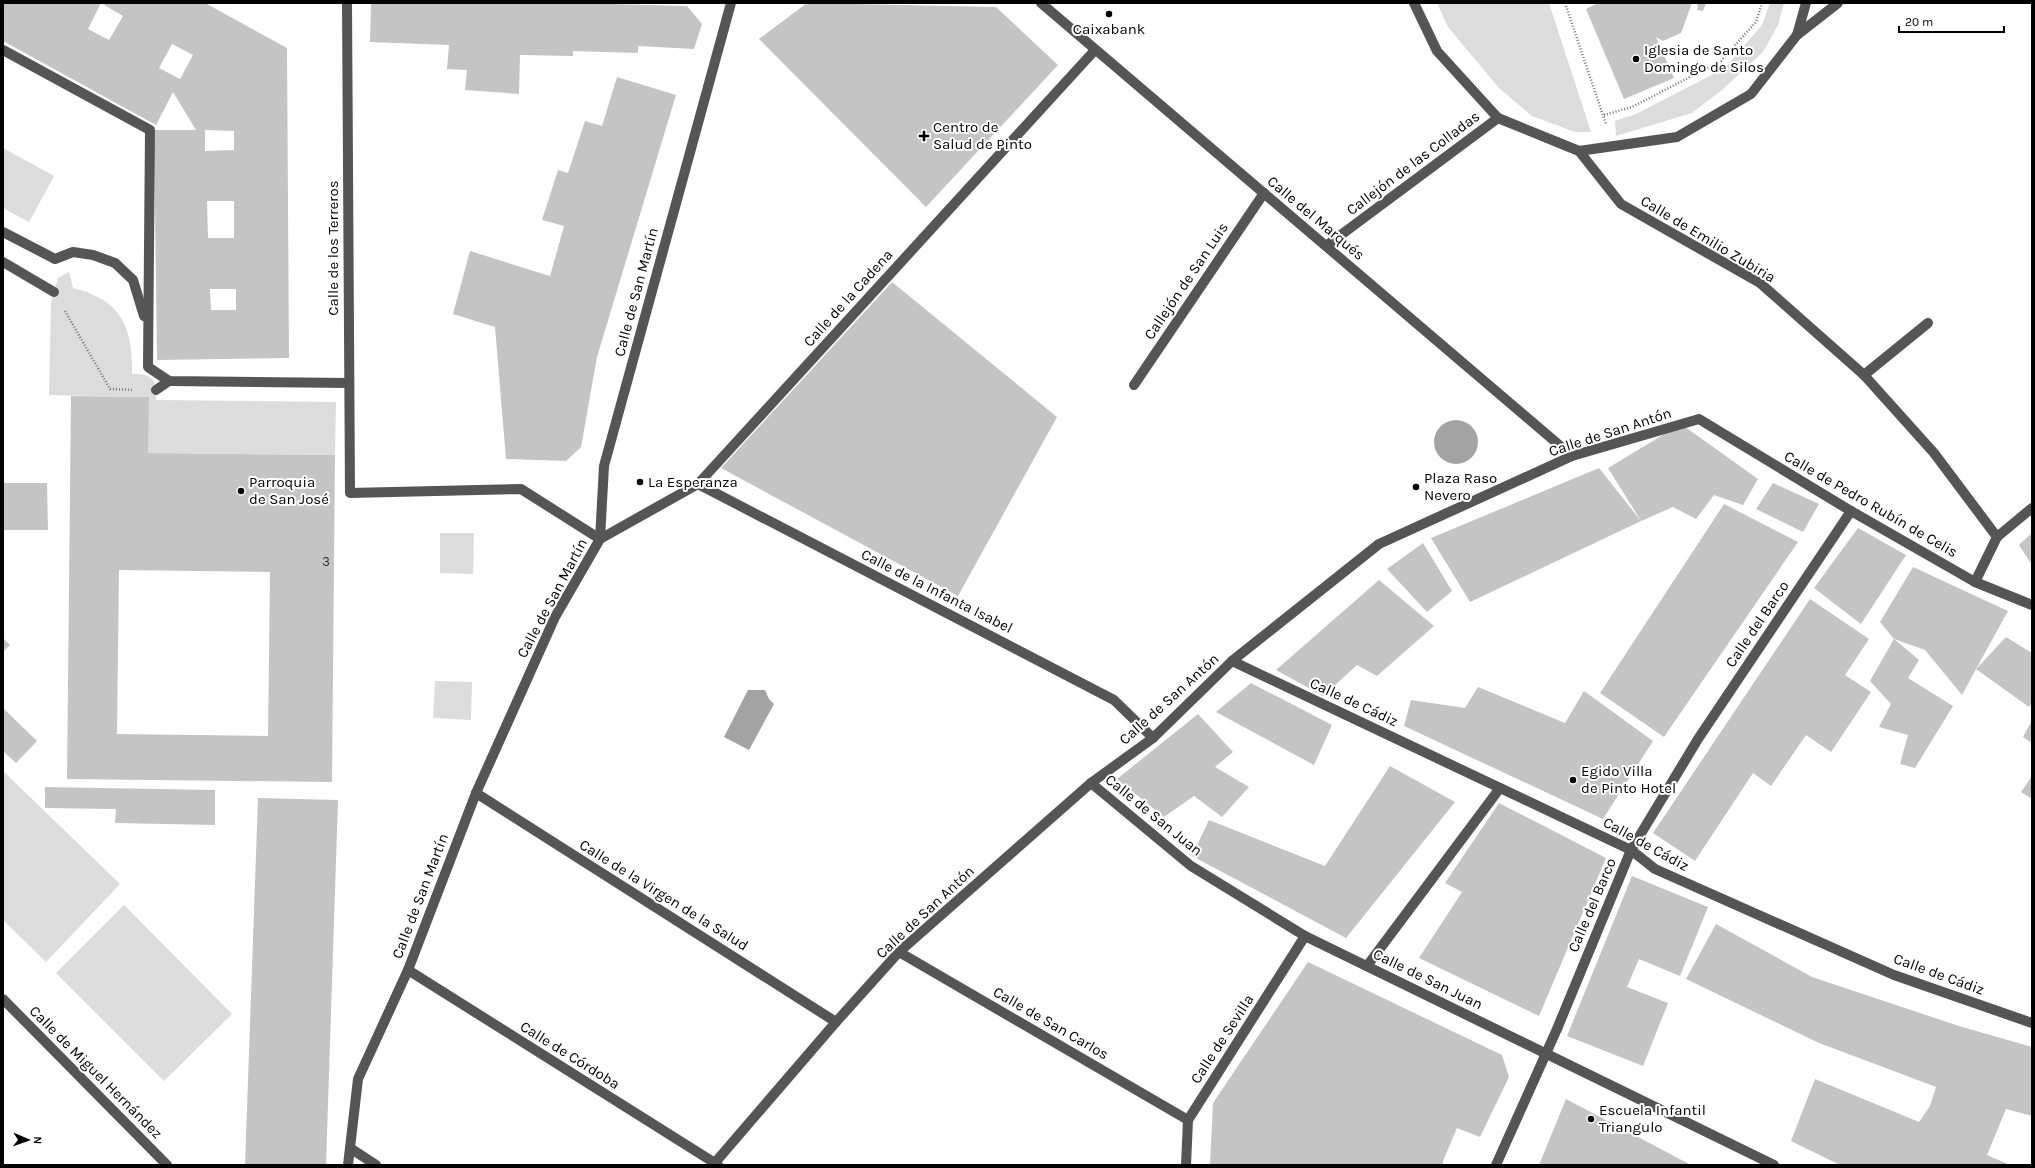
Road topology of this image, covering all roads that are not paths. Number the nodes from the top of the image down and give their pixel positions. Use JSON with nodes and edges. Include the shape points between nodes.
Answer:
{"nodes":[{"id":1,"x":347,"y":3,"type":"edge"},
{"id":2,"x":731,"y":3,"type":"edge"},
{"id":3,"x":1041,"y":3,"type":"edge"},
{"id":4,"x":1414,"y":3,"type":"edge"},
{"id":5,"x":1806,"y":3,"type":"edge"},
{"id":6,"x":1838,"y":3,"type":"edge"},
{"id":7,"x":1797,"y":35,"type":"junction"},
{"id":8,"x":3,"y":50,"type":"edge"},
{"id":9,"x":1095,"y":50,"type":"junction"},
{"id":10,"x":1498,"y":118,"type":"junction"},
{"id":11,"x":1579,"y":151,"type":"junction"},
{"id":12,"x":1264,"y":193,"type":"junction"},
{"id":13,"x":3,"y":232,"type":"edge"},
{"id":14,"x":1326,"y":246,"type":"junction"},
{"id":15,"x":3,"y":262,"type":"edge"},
{"id":16,"x":54,"y":292,"type":"road end"},
{"id":17,"x":1928,"y":322,"type":"dead end"},
{"id":18,"x":148,"y":336,"type":"junction"},
{"id":19,"x":1864,"y":375,"type":"junction"},
{"id":20,"x":169,"y":382,"type":"junction"},
{"id":21,"x":349,"y":383,"type":"junction"},
{"id":22,"x":1134,"y":385,"type":"dead end"},
{"id":23,"x":156,"y":390,"type":"road end"},
{"id":24,"x":1699,"y":419,"type":"joint"},
{"id":25,"x":1572,"y":456,"type":"junction"},
{"id":26,"x":698,"y":484,"type":"junction"},
{"id":27,"x":2032,"y":508,"type":"edge"},
{"id":28,"x":1851,"y":511,"type":"junction"},
{"id":29,"x":1997,"y":538,"type":"junction"},
{"id":30,"x":600,"y":539,"type":"junction"},
{"id":31,"x":1975,"y":582,"type":"junction"},
{"id":32,"x":2032,"y":605,"type":"edge"},
{"id":33,"x":1232,"y":661,"type":"junction"},
{"id":34,"x":1153,"y":738,"type":"junction"},
{"id":35,"x":1091,"y":783,"type":"junction"},
{"id":36,"x":1500,"y":788,"type":"junction"},
{"id":37,"x":476,"y":793,"type":"junction"},
{"id":38,"x":1632,"y":850,"type":"junction"},
{"id":39,"x":1305,"y":936,"type":"junction"},
{"id":40,"x":899,"y":952,"type":"junction"},
{"id":41,"x":1367,"y":966,"type":"junction"},
{"id":42,"x":408,"y":970,"type":"junction"},
{"id":43,"x":3,"y":999,"type":"edge"},
{"id":44,"x":836,"y":1022,"type":"junction"},
{"id":45,"x":2032,"y":1023,"type":"edge"},
{"id":46,"x":1546,"y":1053,"type":"junction"},
{"id":47,"x":1188,"y":1120,"type":"junction"},
{"id":48,"x":350,"y":1148,"type":"junction"},
{"id":49,"x":167,"y":1165,"type":"edge"},
{"id":50,"x":348,"y":1165,"type":"edge"},
{"id":51,"x":376,"y":1165,"type":"edge"},
{"id":52,"x":715,"y":1165,"type":"edge"},
{"id":53,"x":1186,"y":1165,"type":"edge"},
{"id":54,"x":1496,"y":1165,"type":"edge"},
{"id":55,"x":1774,"y":1165,"type":"edge"}],
"edges":[{"from":1,"to":21,"type":"street","name":"Calle de los Terreros"},
{"from":2,"to":30,"type":"street","name":"Calle de San Martín","via":[[604,466]]},
{"from":3,"to":9,"type":"street","name":"Calle del Marqués"},
{"from":4,"to":10,"type":"street","name":"Calle de Emilio Zubiria","via":[[1437,51]]},
{"from":5,"to":7,"type":"street"},
{"from":6,"to":7,"type":"street"},
{"from":7,"to":11,"type":"street","via":[[1751,94],[1677,137]]},
{"from":8,"to":18,"type":"street","via":[[150,130]]},
{"from":9,"to":12,"type":"street","name":"Calle del Marqués"},
{"from":9,"to":26,"type":"street","name":"Calle de la Cadena"},
{"from":10,"to":11,"type":"street","name":"Calle de Emilio Zubiria"},
{"from":10,"to":14,"type":"street","name":"Callejón de las Colladas"},
{"from":11,"to":19,"type":"street","name":"Calle de Emilio Zubiria","via":[[1621,204],[1760,283]]},
{"from":12,"to":14,"type":"street","name":"Calle del Marqués"},
{"from":12,"to":22,"type":"street","name":"Callejón de San Luis"},
{"from":13,"to":18,"type":"street","via":[[55,259],[73,252],[93,255],[115,263],[133,280],[142,304]]},
{"from":14,"to":25,"type":"street","name":"Calle del Marqués"},
{"from":15,"to":16,"type":"street"},
{"from":17,"to":19,"type":"street"},
{"from":18,"to":20,"type":"street","via":[[148,367]]},
{"from":19,"to":29,"type":"street","name":"Calle de Emilio Zubiria","via":[[1934,453]]},
{"from":20,"to":21,"type":"street"},
{"from":20,"to":23,"type":"street"},
{"from":21,"to":30,"type":"street","name":"Calle de los Terreros","via":[[350,493],[521,489]]},
{"from":24,"to":25,"type":"street","name":"Calle de San Antón"},
{"from":24,"to":28,"type":"street","name":"Calle de Pedro Rubín de Celis"},
{"from":25,"to":33,"type":"street","name":"Calle de San Antón","via":[[1379,544]]},
{"from":26,"to":30,"type":"street","name":"Calle de la Cadena"},
{"from":26,"to":34,"type":"street","name":"Calle de la Infanta Isabel","via":[[1114,700]]},
{"from":27,"to":29,"type":"street"},
{"from":28,"to":31,"type":"street","name":"Calle de Pedro Rubín de Celis"},
{"from":28,"to":38,"type":"street","name":"Calle del Barco","via":[[1698,739]]},
{"from":29,"to":31,"type":"street"},
{"from":30,"to":37,"type":"street","name":"Calle de San Martín","via":[[555,617]]},
{"from":31,"to":32,"type":"street","name":"Calle de Pedro Rubín de Celis"},
{"from":33,"to":34,"type":"street","name":"Calle de San Antón"},
{"from":33,"to":36,"type":"street","name":"Calle de Cádiz"},
{"from":34,"to":35,"type":"street","name":"Calle de San Antón"},
{"from":35,"to":39,"type":"street","name":"Calle de San Juan","via":[[1191,866]]},
{"from":35,"to":40,"type":"street","name":"Calle de San Antón"},
{"from":36,"to":38,"type":"street","name":"Calle de Cádiz"},
{"from":36,"to":41,"type":"street"},
{"from":37,"to":42,"type":"street","name":"Calle de San Martín"},
{"from":37,"to":44,"type":"street","name":"Calle de la Virgen de la Salud"},
{"from":38,"to":45,"type":"street","name":"Calle de Cádiz","via":[[1655,869],[1894,975]]},
{"from":38,"to":46,"type":"street","name":"Calle del Barco"},
{"from":39,"to":41,"type":"street","name":"Calle de San Juan"},
{"from":39,"to":47,"type":"street","name":"Calle de Sevilla"},
{"from":40,"to":44,"type":"street","name":"Calle de San Antón"},
{"from":40,"to":47,"type":"street","name":"Calle de San Carlos"},
{"from":41,"to":46,"type":"street","name":"Calle de San Juan"},
{"from":42,"to":48,"type":"street","name":"Calle de San Martín","via":[[358,1079]]},
{"from":42,"to":52,"type":"street","name":"Calle de Córdoba"},
{"from":43,"to":49,"type":"street","name":"Calle de Miguel Hernández"},
{"from":44,"to":52,"type":"street","name":"Calle de San Antón"},
{"from":46,"to":54,"type":"street","name":"Calle del Barco"},
{"from":46,"to":55,"type":"street","name":"Calle de San Juan"},
{"from":47,"to":53,"type":"street","name":"Calle de Sevilla"},
{"from":48,"to":50,"type":"street","name":"Calle de San Martín"},
{"from":48,"to":51,"type":"street"}]}
